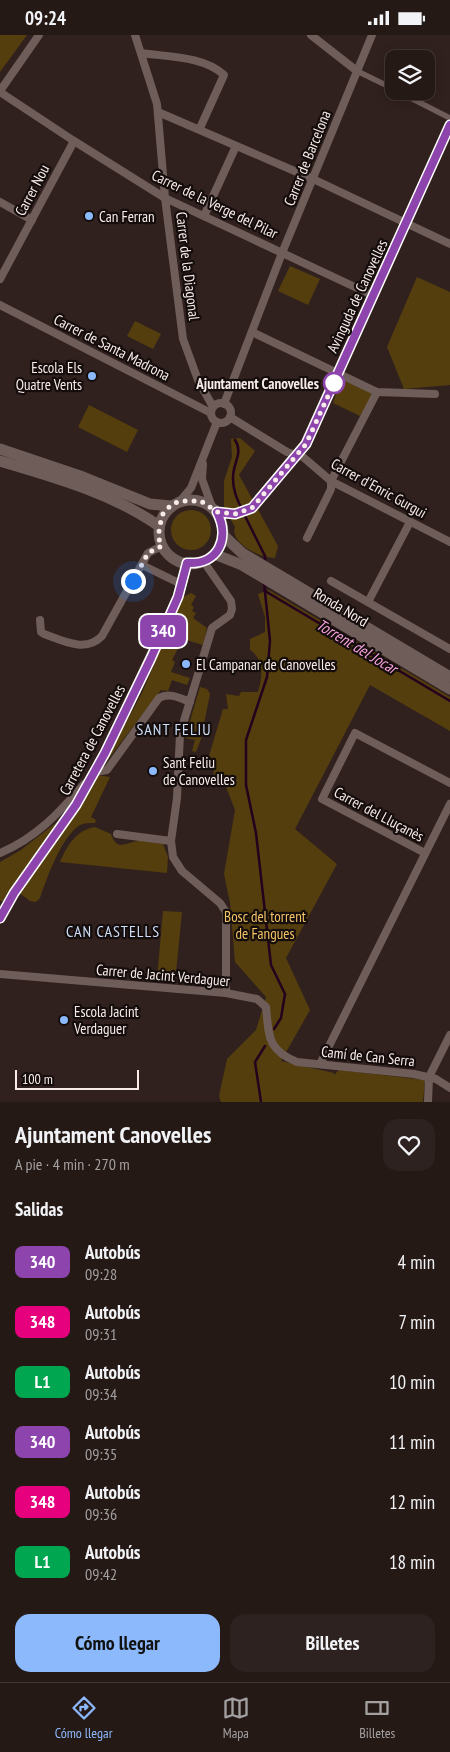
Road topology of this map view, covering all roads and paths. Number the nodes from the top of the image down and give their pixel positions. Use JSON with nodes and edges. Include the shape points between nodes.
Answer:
{"nodes":[{"id":1,"x":39,"y":35,"type":"edge"},
{"id":2,"x":135,"y":35,"type":"edge"},
{"id":3,"x":312,"y":35,"type":"edge"},
{"id":4,"x":372,"y":35,"type":"edge"},
{"id":5,"x":141,"y":53,"type":"junction"},
{"id":6,"x":357,"y":71,"type":"junction"},
{"id":7,"x":385,"y":85,"type":"edge"},
{"id":8,"x":0,"y":91,"type":"edge"},
{"id":9,"x":415,"y":100,"type":"edge"},
{"id":10,"x":158,"y":112,"type":"junction"},
{"id":11,"x":450,"y":118,"type":"edge"},
{"id":12,"x":450,"y":125,"type":"edge"},
{"id":13,"x":200,"y":128,"type":"junction"},
{"id":14,"x":74,"y":141,"type":"junction"},
{"id":15,"x":236,"y":146,"type":"junction"},
{"id":16,"x":313,"y":179,"type":"junction"},
{"id":17,"x":165,"y":198,"type":"junction"},
{"id":18,"x":0,"y":202,"type":"edge"},
{"id":19,"x":204,"y":216,"type":"junction"},
{"id":20,"x":32,"y":220,"type":"junction"},
{"id":21,"x":408,"y":222,"type":"junction"},
{"id":22,"x":450,"y":244,"type":"edge"},
{"id":23,"x":282,"y":253,"type":"junction"},
{"id":24,"x":0,"y":279,"type":"edge"},
{"id":25,"x":374,"y":296,"type":"junction"},
{"id":26,"x":0,"y":305,"type":"edge"},
{"id":27,"x":252,"y":332,"type":"junction"},
{"id":28,"x":338,"y":373,"type":"junction"},
{"id":29,"x":377,"y":391,"type":"junction"},
{"id":30,"x":435,"y":394,"type":"dead end"},
{"id":31,"x":224,"y":404,"type":"junction"},
{"id":32,"x":212,"y":410,"type":"junction"},
{"id":33,"x":230,"y":417,"type":"junction"},
{"id":34,"x":217,"y":422,"type":"junction"},
{"id":35,"x":0,"y":449,"type":"edge"},
{"id":36,"x":296,"y":457,"type":"junction"},
{"id":37,"x":203,"y":460,"type":"junction"},
{"id":38,"x":0,"y":461,"type":"edge"},
{"id":39,"x":331,"y":481,"type":"junction"},
{"id":40,"x":175,"y":503,"type":"junction"},
{"id":41,"x":214,"y":509,"type":"junction"},
{"id":42,"x":410,"y":522,"type":"junction"},
{"id":43,"x":159,"y":526,"type":"junction"},
{"id":44,"x":223,"y":535,"type":"junction"},
{"id":45,"x":307,"y":538,"type":"dead end"},
{"id":46,"x":450,"y":542,"type":"edge"},
{"id":47,"x":162,"y":546,"type":"junction"},
{"id":48,"x":214,"y":554,"type":"junction"},
{"id":49,"x":204,"y":562,"type":"junction"},
{"id":50,"x":187,"y":563,"type":"junction"},
{"id":51,"x":142,"y":565,"type":"junction"},
{"id":52,"x":265,"y":571,"type":"junction"},
{"id":53,"x":331,"y":581,"type":"dead end"},
{"id":54,"x":181,"y":584,"type":"junction"},
{"id":55,"x":368,"y":602,"type":"junction"},
{"id":56,"x":40,"y":620,"type":"dead end"},
{"id":57,"x":450,"y":649,"type":"edge"},
{"id":58,"x":450,"y":677,"type":"edge"},
{"id":59,"x":450,"y":689,"type":"edge"},
{"id":60,"x":190,"y":702,"type":"junction"},
{"id":61,"x":95,"y":771,"type":"junction"},
{"id":62,"x":450,"y":783,"type":"edge"},
{"id":63,"x":450,"y":804,"type":"edge"},
{"id":64,"x":117,"y":834,"type":"dead end"},
{"id":65,"x":171,"y":841,"type":"junction"},
{"id":66,"x":0,"y":853,"type":"edge"},
{"id":67,"x":425,"y":853,"type":"junction"},
{"id":68,"x":0,"y":918,"type":"edge"},
{"id":69,"x":0,"y":974,"type":"edge"},
{"id":70,"x":226,"y":993,"type":"junction"},
{"id":71,"x":450,"y":1035,"type":"edge"},
{"id":72,"x":282,"y":1056,"type":"joint"},
{"id":73,"x":320,"y":1064,"type":"junction"},
{"id":74,"x":429,"y":1077,"type":"junction"},
{"id":75,"x":450,"y":1088,"type":"edge"},
{"id":76,"x":428,"y":1102,"type":"edge"}],
"edges":[{"from":1,"to":8,"type":"street"},
{"from":2,"to":5,"type":"street","name":"Carrer de la Diagonal"},
{"from":3,"to":6,"type":"street"},
{"from":4,"to":6,"type":"street","name":"Carrer de Barcelona"},
{"from":5,"to":10,"type":"street","name":"Carrer de la Diagonal"},
{"from":5,"to":13,"type":"street","via":[[192,60],[216,68],[224,75]]},
{"from":6,"to":7,"type":"street"},
{"from":6,"to":16,"type":"street","name":"Carrer de Barcelona"},
{"from":8,"to":14,"type":"street","name":"Carrer de la Verge del Pilar"},
{"from":9,"to":11,"type":"street"},
{"from":10,"to":13,"type":"street"},
{"from":10,"to":17,"type":"street","name":"Carrer de la Diagonal"},
{"from":12,"to":21,"type":"street","name":"Avinguda de Canovelles"},
{"from":13,"to":15,"type":"street"},
{"from":14,"to":17,"type":"street","name":"Carrer de la Verge del Pilar"},
{"from":14,"to":20,"type":"street","name":"Carrer Nou"},
{"from":15,"to":16,"type":"street"},
{"from":15,"to":19,"type":"street"},
{"from":16,"to":21,"type":"street"},
{"from":16,"to":23,"type":"street","name":"Carrer de Barcelona"},
{"from":17,"to":19,"type":"street","name":"Carrer de la Verge del Pilar"},
{"from":17,"to":32,"type":"street","name":"Carrer de la Diagonal","via":[[184,339]]},
{"from":18,"to":20,"type":"street"},
{"from":19,"to":23,"type":"street","name":"Carrer de la Verge del Pilar"},
{"from":20,"to":24,"type":"street","name":"Carrer Nou"},
{"from":21,"to":22,"type":"street"},
{"from":21,"to":25,"type":"street","name":"Avinguda de Canovelles"},
{"from":23,"to":25,"type":"street","name":"Carrer de la Verge del Pilar"},
{"from":23,"to":27,"type":"street","name":"Carrer de Barcelona"},
{"from":25,"to":28,"type":"street","name":"Avinguda de Canovelles"},
{"from":26,"to":32,"type":"street","name":"Carrer de Santa Madrona"},
{"from":27,"to":28,"type":"street"},
{"from":27,"to":31,"type":"street","name":"Carrer de Barcelona"},
{"from":28,"to":29,"type":"street"},
{"from":28,"to":36,"type":"street","name":"Avinguda de Canovelles","via":[[306,444]]},
{"from":29,"to":30,"type":"street"},
{"from":29,"to":39,"type":"street"},
{"from":31,"to":32,"type":"street"},
{"from":31,"to":33,"type":"street","via":[[230,410]]},
{"from":32,"to":34,"type":"street"},
{"from":33,"to":34,"type":"street"},
{"from":33,"to":36,"type":"street","name":"Carrer d'Enric Gurgui"},
{"from":34,"to":37,"type":"street"},
{"from":35,"to":40,"type":"main road","via":[[150,504]]},
{"from":36,"to":39,"type":"street","name":"Carrer d'Enric Gurgui","via":[[303,457]]},
{"from":36,"to":41,"type":"street","name":"Avinguda de Canovelles","via":[[252,508],[240,513]]},
{"from":37,"to":40,"type":"street","via":[[191,487]]},
{"from":37,"to":41,"type":"street","via":[[202,479]]},
{"from":38,"to":43,"type":"main road","via":[[107,498],[136,510]]},
{"from":39,"to":42,"type":"street","name":"Carrer d'Enric Gurgui"},
{"from":39,"to":45,"type":"street","via":[[331,489]]},
{"from":40,"to":41,"type":"main road","via":[[201,501]]},
{"from":40,"to":43,"type":"main road","via":[[162,515]]},
{"from":41,"to":44,"type":"main road","via":[[222,523]]},
{"from":42,"to":46,"type":"street","name":"Carrer d'Enric Gurgui"},
{"from":42,"to":55,"type":"street"},
{"from":43,"to":47,"type":"main road","via":[[158,537]]},
{"from":44,"to":48,"type":"main road"},
{"from":44,"to":52,"type":"main road","name":"Ronda Nord"},
{"from":47,"to":50,"type":"main road","via":[[173,559]]},
{"from":47,"to":51,"type":"street","via":[[148,553]]},
{"from":48,"to":49,"type":"main road"},
{"from":48,"to":52,"type":"main road","name":"Ronda Nord"},
{"from":49,"to":50,"type":"main road"},
{"from":49,"to":60,"type":"street","via":[[231,601],[232,609],[227,618],[212,628]]},
{"from":50,"to":54,"type":"street","name":"Carretera de Canovelles"},
{"from":51,"to":54,"type":"street"},
{"from":51,"to":56,"type":"street","via":[[96,643],[77,645],[49,636],[41,631]]},
{"from":52,"to":58,"type":"main road","name":"Ronda Nord"},
{"from":52,"to":59,"type":"main road","name":"Ronda Nord","via":[[274,584]]},
{"from":53,"to":55,"type":"street"},
{"from":54,"to":61,"type":"street","name":"Carretera de Canovelles","via":[[151,658]]},
{"from":55,"to":57,"type":"street"},
{"from":60,"to":61,"type":"street","via":[[172,695],[158,698],[107,770]]},
{"from":60,"to":65,"type":"street","via":[[180,735]]},
{"from":61,"to":66,"type":"street","via":[[35,835]]},
{"from":61,"to":68,"type":"street","name":"Carretera de Canovelles"},
{"from":62,"to":67,"type":"street","name":"Carrer del Lluçanès","via":[[355,733],[322,799]]},
{"from":63,"to":67,"type":"street","name":"Carrer del Lluçanès"},
{"from":64,"to":65,"type":"street"},
{"from":65,"to":70,"type":"street","via":[[173,857],[182,871],[226,911]]},
{"from":67,"to":73,"type":"street","name":"Carrer del Lluçanès"},
{"from":69,"to":70,"type":"street","name":"Carrer de Jacint Verdaguer"},
{"from":70,"to":72,"type":"street","name":"Carrer de Jacint Verdaguer","via":[[257,999],[266,1007],[270,1042]]},
{"from":71,"to":74,"type":"street"},
{"from":72,"to":73,"type":"street","name":"Camí de Can Serra","via":[[297,1062]]},
{"from":73,"to":74,"type":"street","name":"Camí de Can Serra"},
{"from":74,"to":75,"type":"street","name":"Camí de Can Serra"},
{"from":74,"to":76,"type":"street"}]}
